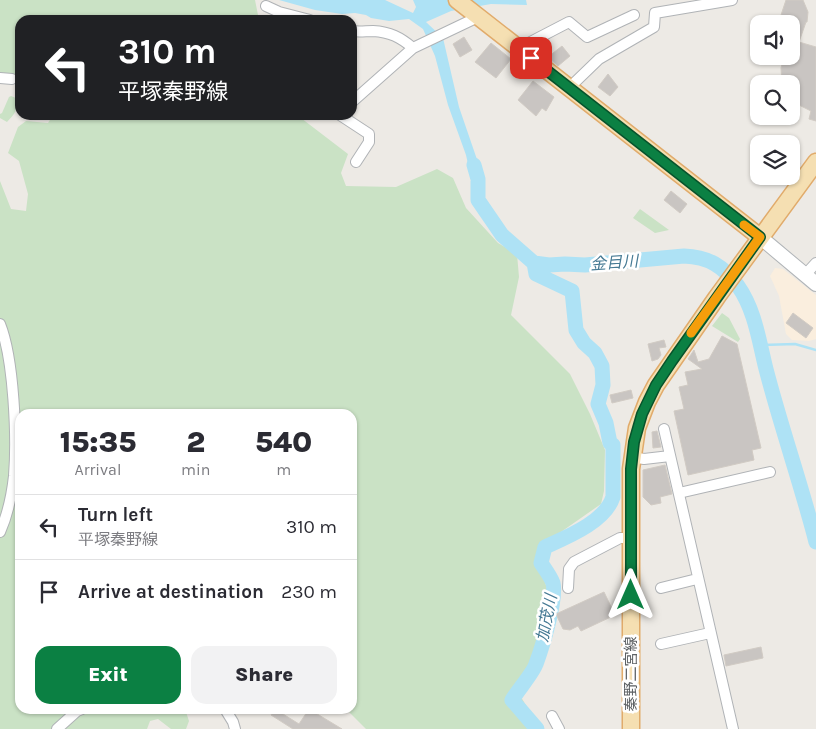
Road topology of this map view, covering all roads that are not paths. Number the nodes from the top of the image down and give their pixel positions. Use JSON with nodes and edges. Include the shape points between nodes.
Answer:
{"nodes":[{"id":1,"x":457,"y":0,"type":"edge"},
{"id":2,"x":732,"y":0,"type":"edge"},
{"id":3,"x":266,"y":6,"type":"dead end"},
{"id":4,"x":291,"y":15,"type":"edge"},
{"id":5,"x":476,"y":15,"type":"junction"},
{"id":6,"x":634,"y":15,"type":"dead end"},
{"id":7,"x":357,"y":31,"type":"edge"},
{"id":8,"x":415,"y":47,"type":"junction"},
{"id":9,"x":518,"y":48,"type":"junction"},
{"id":10,"x":0,"y":78,"type":"edge"},
{"id":11,"x":12,"y":79,"type":"dead end"},
{"id":12,"x":569,"y":88,"type":"junction"},
{"id":13,"x":357,"y":98,"type":"edge"},
{"id":14,"x":348,"y":120,"type":"edge"},
{"id":15,"x":356,"y":162,"type":"dead end"},
{"id":16,"x":816,"y":162,"type":"edge"},
{"id":17,"x":760,"y":237,"type":"junction"},
{"id":18,"x":816,"y":263,"type":"edge"},
{"id":19,"x":811,"y":279,"type":"edge"},
{"id":20,"x":0,"y":324,"type":"edge"},
{"id":21,"x":664,"y":429,"type":"dead end"},
{"id":22,"x":670,"y":456,"type":"junction"},
{"id":23,"x":632,"y":457,"type":"junction"},
{"id":24,"x":770,"y":472,"type":"dead end"},
{"id":25,"x":679,"y":493,"type":"junction"},
{"id":26,"x":0,"y":532,"type":"edge"},
{"id":27,"x":630,"y":538,"type":"junction"},
{"id":28,"x":697,"y":579,"type":"junction"},
{"id":29,"x":568,"y":588,"type":"dead end"},
{"id":30,"x":661,"y":588,"type":"dead end"},
{"id":31,"x":710,"y":632,"type":"junction"},
{"id":32,"x":661,"y":644,"type":"dead end"},
{"id":33,"x":74,"y":714,"type":"edge"},
{"id":34,"x":228,"y":714,"type":"edge"},
{"id":35,"x":552,"y":716,"type":"dead end"},
{"id":36,"x":57,"y":729,"type":"edge"},
{"id":37,"x":235,"y":729,"type":"edge"},
{"id":38,"x":558,"y":729,"type":"edge"},
{"id":39,"x":631,"y":729,"type":"edge"},
{"id":40,"x":733,"y":729,"type":"edge"}],
"edges":[{"from":1,"to":5,"type":"main road"},
{"from":2,"to":12,"type":"street","via":[[655,13],[654,27],[600,59]]},
{"from":3,"to":4,"type":"street"},
{"from":5,"to":8,"type":"street"},
{"from":5,"to":9,"type":"main road"},
{"from":6,"to":9,"type":"street","via":[[587,37],[569,22]]},
{"from":7,"to":8,"type":"street","via":[[392,34]]},
{"from":8,"to":13,"type":"street"},
{"from":9,"to":12,"type":"main road"},
{"from":10,"to":11,"type":"street"},
{"from":12,"to":17,"type":"main road"},
{"from":14,"to":15,"type":"street","via":[[369,134],[369,142]]},
{"from":16,"to":17,"type":"main road","name":"秦野二宮線"},
{"from":17,"to":19,"type":"street"},
{"from":17,"to":23,"type":"main road","name":"秦野二宮線","via":[[672,361],[647,402],[637,428]]},
{"from":18,"to":19,"type":"street"},
{"from":20,"to":26,"type":"street","via":[[5,336],[10,376],[14,440],[14,477]]},
{"from":21,"to":22,"type":"street"},
{"from":22,"to":23,"type":"street"},
{"from":22,"to":25,"type":"street"},
{"from":23,"to":27,"type":"main road","name":"秦野二宮線"},
{"from":24,"to":25,"type":"street"},
{"from":25,"to":28,"type":"street"},
{"from":27,"to":29,"type":"street","via":[[620,538],[574,562],[569,569]]},
{"from":27,"to":39,"type":"main road","name":"秦野二宮線"},
{"from":28,"to":30,"type":"street"},
{"from":28,"to":31,"type":"street"},
{"from":31,"to":32,"type":"street"},
{"from":31,"to":40,"type":"street"},
{"from":33,"to":36,"type":"street"},
{"from":34,"to":37,"type":"street"},
{"from":35,"to":38,"type":"street"}]}
